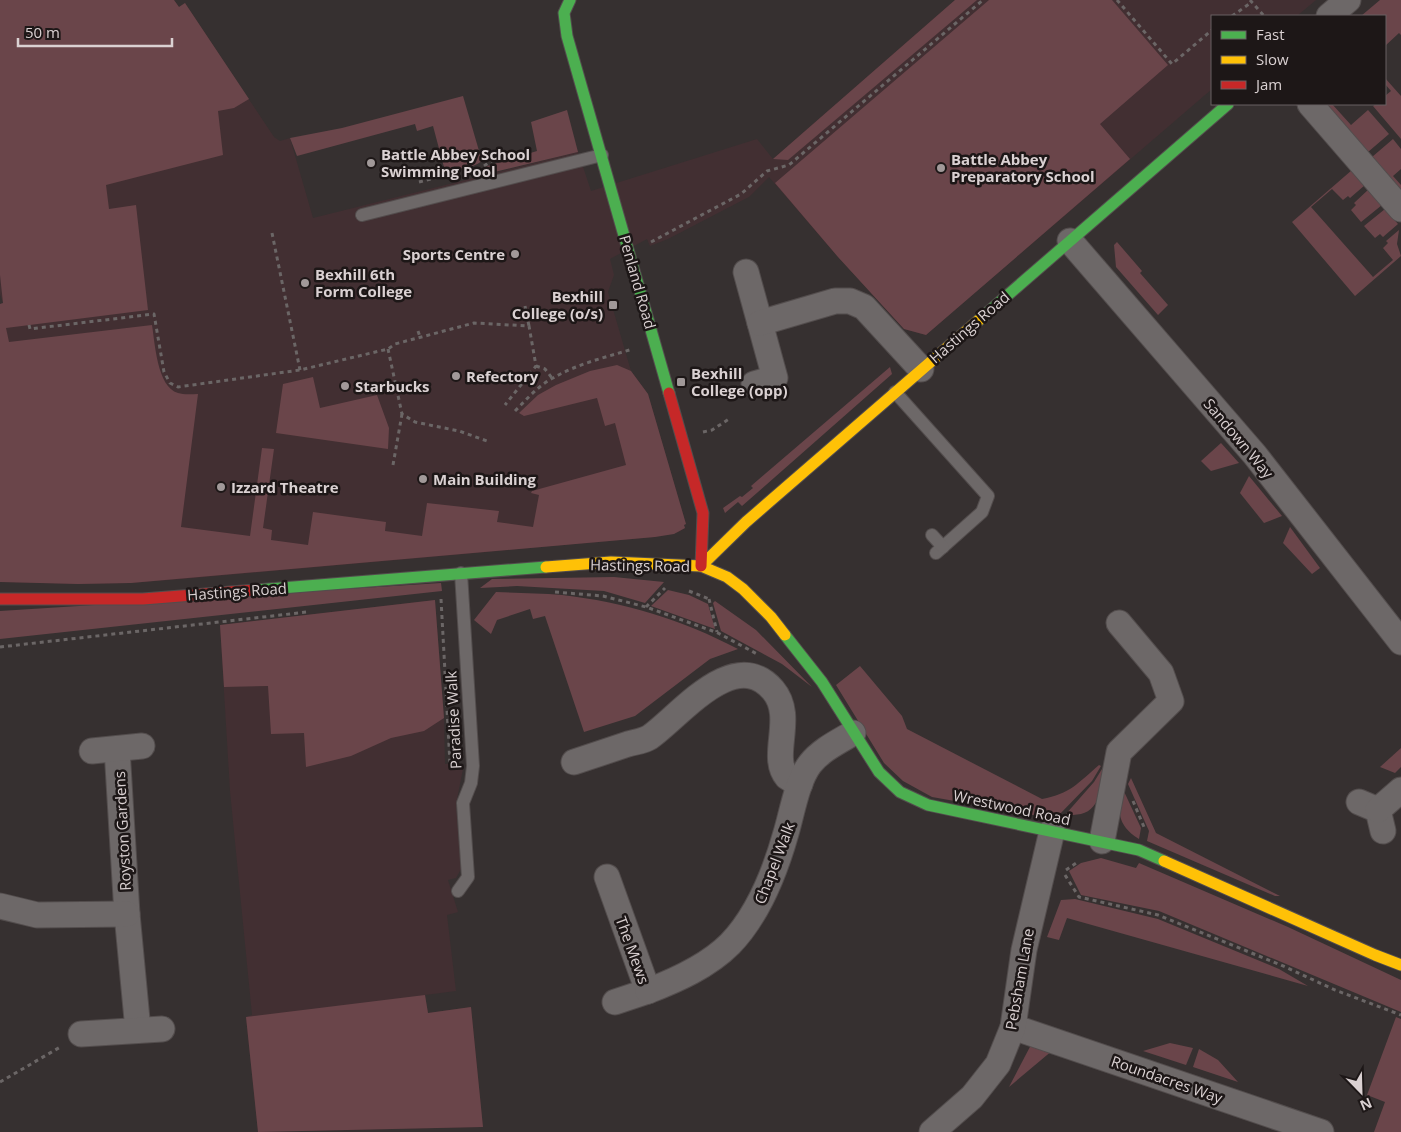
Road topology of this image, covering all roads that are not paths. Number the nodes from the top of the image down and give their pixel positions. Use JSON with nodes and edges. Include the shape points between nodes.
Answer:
{"nodes":[{"id":1,"x":1348,"y":0,"type":"edge"},
{"id":2,"x":568,"y":1,"type":"edge"},
{"id":3,"x":1330,"y":15,"type":"edge"},
{"id":4,"x":1227,"y":105,"type":"edge"},
{"id":5,"x":1311,"y":105,"type":"edge"},
{"id":6,"x":602,"y":155,"type":"junction"},
{"id":7,"x":1401,"y":209,"type":"edge"},
{"id":8,"x":362,"y":215,"type":"dead end"},
{"id":9,"x":1070,"y":241,"type":"junction"},
{"id":10,"x":746,"y":272,"type":"dead end"},
{"id":11,"x":760,"y":323,"type":"junction"},
{"id":12,"x":921,"y":369,"type":"junction"},
{"id":13,"x":754,"y":384,"type":"dead end"},
{"id":14,"x":895,"y":392,"type":"junction"},
{"id":15,"x":932,"y":535,"type":"dead end"},
{"id":16,"x":701,"y":566,"type":"junction"},
{"id":17,"x":461,"y":573,"type":"junction"},
{"id":18,"x":0,"y":599,"type":"edge"},
{"id":19,"x":1119,"y":623,"type":"dead end"},
{"id":20,"x":1401,"y":642,"type":"edge"},
{"id":21,"x":853,"y":734,"type":"junction"},
{"id":22,"x":142,"y":746,"type":"dead end"},
{"id":23,"x":117,"y":748,"type":"junction"},
{"id":24,"x":92,"y":751,"type":"dead end"},
{"id":25,"x":574,"y":762,"type":"dead end"},
{"id":26,"x":800,"y":784,"type":"junction"},
{"id":27,"x":1401,"y":790,"type":"edge"},
{"id":28,"x":1373,"y":814,"type":"dead end"},
{"id":29,"x":1052,"y":831,"type":"junction"},
{"id":30,"x":1102,"y":841,"type":"junction"},
{"id":31,"x":607,"y":877,"type":"dead end"},
{"id":32,"x":458,"y":891,"type":"dead end"},
{"id":33,"x":0,"y":906,"type":"edge"},
{"id":34,"x":127,"y":914,"type":"junction"},
{"id":35,"x":1401,"y":965,"type":"edge"},
{"id":36,"x":648,"y":991,"type":"junction"},
{"id":37,"x":615,"y":1002,"type":"dead end"},
{"id":38,"x":1013,"y":1027,"type":"junction"},
{"id":39,"x":80,"y":1034,"type":"road end"},
{"id":40,"x":1266,"y":1123,"type":"edge"},
{"id":41,"x":932,"y":1132,"type":"edge"},
{"id":42,"x":1322,"y":1132,"type":"edge"}],
"edges":[{"from":1,"to":3,"type":"street"},
{"from":2,"to":6,"type":"main road","name":"Penland Road","via":[[564,13],[567,36]]},
{"from":4,"to":9,"type":"main road","name":"Hastings Road"},
{"from":5,"to":7,"type":"street"},
{"from":6,"to":8,"type":"lane"},
{"from":6,"to":16,"type":"main road","name":"Penland Road","via":[[703,513]]},
{"from":9,"to":12,"type":"main road","name":"Hastings Road"},
{"from":9,"to":20,"type":"street","name":"Sandown Way","via":[[1255,455]]},
{"from":10,"to":11,"type":"street"},
{"from":11,"to":12,"type":"street","via":[[835,301],[850,301],[864,307]]},
{"from":11,"to":13,"type":"street","via":[[775,378]]},
{"from":12,"to":14,"type":"main road","name":"Hastings Road"},
{"from":14,"to":15,"type":"lane","via":[[988,496],[982,512],[939,550]]},
{"from":14,"to":16,"type":"main road","name":"Hastings Road","via":[[746,522]]},
{"from":16,"to":17,"type":"main road","name":"Hastings Road","via":[[612,562]]},
{"from":16,"to":21,"type":"main road","name":"Wrestwood Road","via":[[727,576],[776,624],[822,682]]},
{"from":17,"to":18,"type":"main road","name":"Hastings Road","via":[[143,599]]},
{"from":17,"to":32,"type":"lane","name":"Paradise Walk","via":[[474,766],[463,804],[468,877]]},
{"from":19,"to":30,"type":"street","via":[[1161,673],[1171,701],[1119,752]]},
{"from":21,"to":26,"type":"street","name":"Chapel Walk","via":[[820,753],[808,766]]},
{"from":21,"to":29,"type":"main road","name":"Wrestwood Road","via":[[879,772],[900,792],[928,805]]},
{"from":22,"to":23,"type":"street","name":"Royston Gardens"},
{"from":23,"to":24,"type":"street","name":"Royston Gardens"},
{"from":23,"to":34,"type":"street","name":"Royston Gardens"},
{"from":25,"to":26,"type":"street","via":[[649,738],[707,688],[745,675],[764,680],[775,693],[782,709],[780,760],[788,778]]},
{"from":26,"to":36,"type":"street","name":"Chapel Walk","via":[[781,850],[759,906],[730,944],[708,961]]},
{"from":27,"to":28,"type":"street"},
{"from":29,"to":30,"type":"main road","name":"Wrestwood Road"},
{"from":29,"to":38,"type":"street","name":"Pebsham Lane","via":[[1024,950]]},
{"from":30,"to":35,"type":"main road","name":"Wrestwood Road","via":[[1139,850]]},
{"from":31,"to":36,"type":"street","name":"The Mews"},
{"from":33,"to":34,"type":"street","via":[[37,915]]},
{"from":34,"to":39,"type":"street","name":"Royston Gardens","via":[[150,1030]]},
{"from":36,"to":37,"type":"street","name":"The Mews"},
{"from":38,"to":40,"type":"street","name":"Roundacres Way"},
{"from":38,"to":41,"type":"street","name":"Pebsham Lane","via":[[998,1064],[972,1097]]},
{"from":40,"to":42,"type":"street","name":"Roundacres Way"}]}
